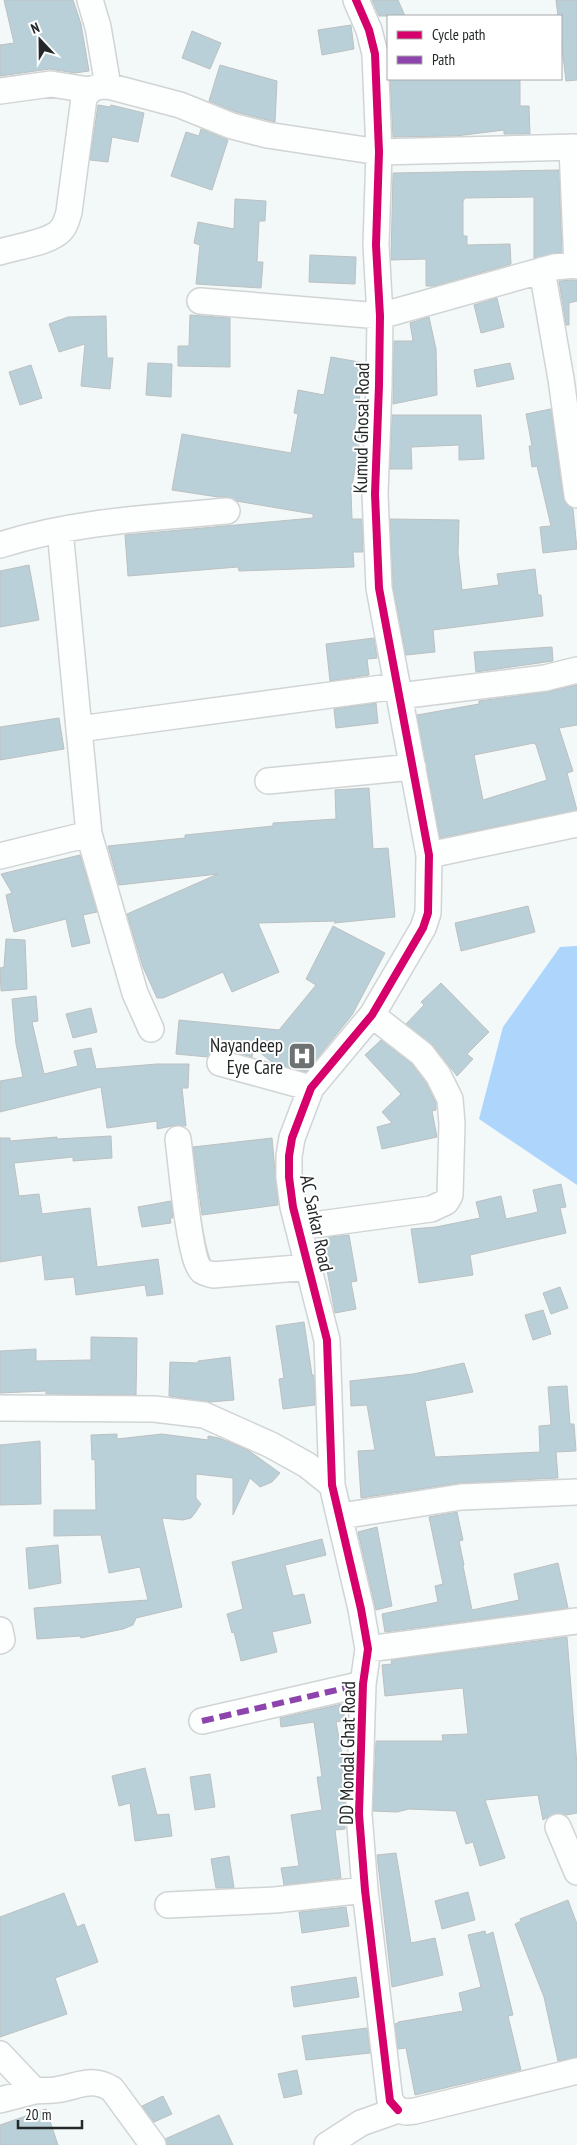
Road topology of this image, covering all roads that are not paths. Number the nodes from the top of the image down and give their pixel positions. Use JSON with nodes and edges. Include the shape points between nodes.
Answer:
{"nodes":[{"id":1,"x":90,"y":0,"type":"edge"},
{"id":2,"x":356,"y":0,"type":"edge"},
{"id":3,"x":99,"y":88,"type":"junction"},
{"id":4,"x":0,"y":92,"type":"edge"},
{"id":5,"x":574,"y":147,"type":"edge"},
{"id":6,"x":379,"y":152,"type":"junction"},
{"id":7,"x":0,"y":252,"type":"edge"},
{"id":8,"x":577,"y":266,"type":"edge"},
{"id":9,"x":542,"y":270,"type":"junction"},
{"id":10,"x":200,"y":301,"type":"dead end"},
{"id":11,"x":380,"y":316,"type":"junction"},
{"id":12,"x":577,"y":495,"type":"edge"},
{"id":13,"x":227,"y":511,"type":"dead end"},
{"id":14,"x":60,"y":530,"type":"junction"},
{"id":15,"x":0,"y":545,"type":"edge"},
{"id":16,"x":577,"y":670,"type":"edge"},
{"id":17,"x":398,"y":691,"type":"junction"},
{"id":18,"x":79,"y":729,"type":"junction"},
{"id":19,"x":413,"y":767,"type":"junction"},
{"id":20,"x":268,"y":781,"type":"dead end"},
{"id":21,"x":577,"y":824,"type":"edge"},
{"id":22,"x":89,"y":834,"type":"junction"},
{"id":23,"x":429,"y":855,"type":"junction"},
{"id":24,"x":0,"y":856,"type":"edge"},
{"id":25,"x":372,"y":1015,"type":"junction"},
{"id":26,"x":151,"y":1029,"type":"dead end"},
{"id":27,"x":220,"y":1063,"type":"dead end"},
{"id":28,"x":311,"y":1088,"type":"junction"},
{"id":29,"x":178,"y":1139,"type":"dead end"},
{"id":30,"x":298,"y":1227,"type":"junction"},
{"id":31,"x":308,"y":1267,"type":"junction"},
{"id":32,"x":0,"y":1408,"type":"edge"},
{"id":33,"x":332,"y":1485,"type":"junction"},
{"id":34,"x":577,"y":1492,"type":"edge"},
{"id":35,"x":341,"y":1516,"type":"junction"},
{"id":36,"x":577,"y":1621,"type":"edge"},
{"id":37,"x":0,"y":1630,"type":"edge"},
{"id":38,"x":0,"y":1641,"type":"edge"},
{"id":39,"x":368,"y":1649,"type":"junction"},
{"id":40,"x":363,"y":1684,"type":"junction"},
{"id":41,"x":202,"y":1721,"type":"dead end"},
{"id":42,"x":558,"y":1827,"type":"dead end"},
{"id":43,"x":576,"y":1865,"type":"edge"},
{"id":44,"x":365,"y":1890,"type":"junction"},
{"id":45,"x":168,"y":1905,"type":"dead end"},
{"id":46,"x":0,"y":2054,"type":"edge"},
{"id":47,"x":577,"y":2071,"type":"edge"},
{"id":48,"x":35,"y":2090,"type":"junction"},
{"id":49,"x":0,"y":2100,"type":"edge"},
{"id":50,"x":398,"y":2110,"type":"junction"},
{"id":51,"x":153,"y":2145,"type":"edge"},
{"id":52,"x":327,"y":2145,"type":"edge"}],
"edges":[{"from":1,"to":3,"type":"street","via":[[98,27]]},
{"from":2,"to":6,"type":"street","name":"Kumud Ghosal Road","via":[[375,54]]},
{"from":3,"to":4,"type":"street","via":[[51,84]]},
{"from":3,"to":6,"type":"street","via":[[180,106],[232,126],[267,135]]},
{"from":3,"to":7,"type":"street","via":[[84,98],[65,225],[48,238]]},
{"from":5,"to":6,"type":"street"},
{"from":5,"to":8,"type":"street"},
{"from":6,"to":11,"type":"street","name":"Kumud Ghosal Road","via":[[376,245]]},
{"from":8,"to":9,"type":"street"},
{"from":9,"to":11,"type":"street"},
{"from":9,"to":12,"type":"street"},
{"from":10,"to":11,"type":"street"},
{"from":11,"to":17,"type":"street","name":"Kumud Ghosal Road","via":[[375,494],[379,588]]},
{"from":13,"to":14,"type":"street","via":[[108,521]]},
{"from":14,"to":15,"type":"street"},
{"from":14,"to":18,"type":"street"},
{"from":16,"to":17,"type":"street","via":[[545,678]]},
{"from":17,"to":18,"type":"street"},
{"from":17,"to":19,"type":"street","name":"Kumud Ghosal Road"},
{"from":18,"to":22,"type":"street"},
{"from":19,"to":20,"type":"street"},
{"from":19,"to":23,"type":"street","name":"Kumud Ghosal Road"},
{"from":21,"to":23,"type":"street"},
{"from":22,"to":24,"type":"street"},
{"from":22,"to":26,"type":"street","via":[[135,993]]},
{"from":23,"to":25,"type":"street","name":"AC Sarkar Road","via":[[428,913],[423,928]]},
{"from":25,"to":28,"type":"street","name":"AC Sarkar Road"},
{"from":25,"to":30,"type":"street","via":[[422,1054],[450,1099],[450,1195],[446,1202],[431,1209]]},
{"from":27,"to":28,"type":"street"},
{"from":28,"to":30,"type":"street","name":"AC Sarkar Road","via":[[292,1138],[289,1156],[289,1177]]},
{"from":29,"to":31,"type":"street","via":[[192,1245],[202,1272],[213,1275]]},
{"from":30,"to":31,"type":"street","name":"AC Sarkar Road"},
{"from":31,"to":33,"type":"street","name":"AC Sarkar Road","via":[[327,1340]]},
{"from":32,"to":33,"type":"street","via":[[154,1409],[204,1415],[271,1445]]},
{"from":33,"to":35,"type":"street","name":"DD Mondal Ghat Road"},
{"from":34,"to":35,"type":"street","via":[[461,1497]]},
{"from":35,"to":39,"type":"street","name":"DD Mondal Ghat Road"},
{"from":36,"to":39,"type":"street"},
{"from":37,"to":38,"type":"street"},
{"from":39,"to":40,"type":"street","name":"DD Mondal Ghat Road"},
{"from":40,"to":41,"type":"street"},
{"from":40,"to":44,"type":"street","name":"DD Mondal Ghat Road","via":[[360,1814]]},
{"from":42,"to":43,"type":"street"},
{"from":44,"to":45,"type":"street","via":[[275,1900]]},
{"from":44,"to":50,"type":"street","name":"DD Mondal Ghat Road","via":[[390,2101]]},
{"from":46,"to":48,"type":"street"},
{"from":47,"to":50,"type":"street","via":[[415,2111]]},
{"from":48,"to":49,"type":"street"},
{"from":48,"to":51,"type":"street","via":[[103,2083],[112,2089]]},
{"from":50,"to":52,"type":"street","via":[[361,2123]]}]}
